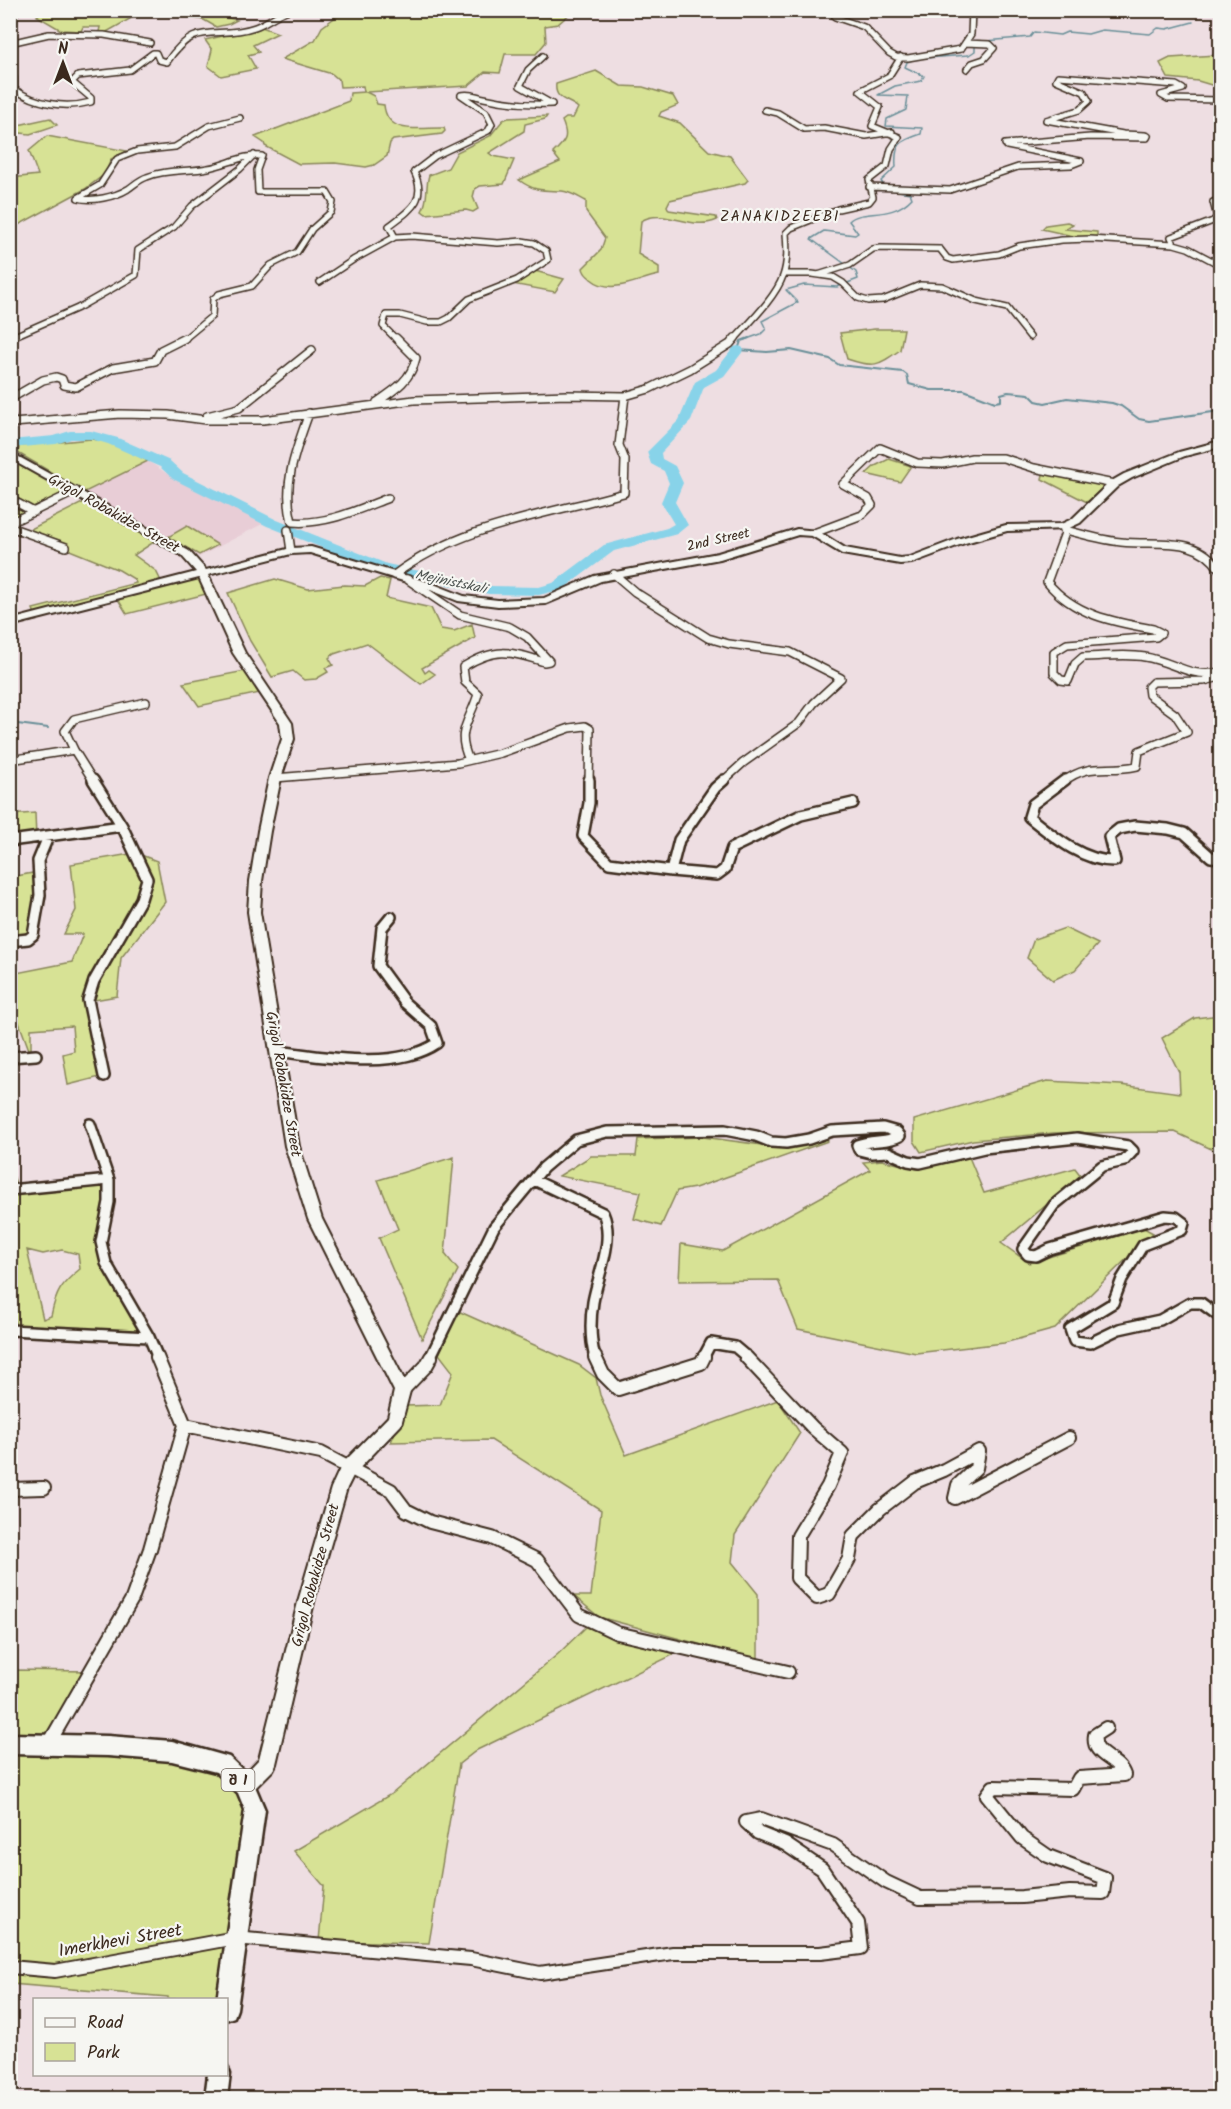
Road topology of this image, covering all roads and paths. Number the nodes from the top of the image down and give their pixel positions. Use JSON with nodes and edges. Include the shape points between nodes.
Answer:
{"nodes":[{"id":1,"x":18,"y":10,"type":"edge"},
{"id":2,"x":289,"y":10,"type":"edge"},
{"id":3,"x":444,"y":10,"type":"edge"},
{"id":4,"x":458,"y":10,"type":"edge"},
{"id":5,"x":972,"y":10,"type":"edge"},
{"id":6,"x":10,"y":16,"type":"edge"},
{"id":7,"x":835,"y":17,"type":"dead end"},
{"id":8,"x":10,"y":43,"type":"edge"},
{"id":9,"x":150,"y":43,"type":"dead end"},
{"id":10,"x":965,"y":43,"type":"junction"},
{"id":11,"x":543,"y":56,"type":"dead end"},
{"id":12,"x":901,"y":57,"type":"junction"},
{"id":13,"x":967,"y":69,"type":"dead end"},
{"id":14,"x":10,"y":71,"type":"edge"},
{"id":15,"x":1221,"y":100,"type":"edge"},
{"id":16,"x":765,"y":110,"type":"dead end"},
{"id":17,"x":240,"y":118,"type":"dead end"},
{"id":18,"x":892,"y":132,"type":"junction"},
{"id":19,"x":254,"y":155,"type":"junction"},
{"id":20,"x":868,"y":187,"type":"junction"},
{"id":21,"x":1221,"y":199,"type":"edge"},
{"id":22,"x":394,"y":237,"type":"junction"},
{"id":23,"x":1174,"y":244,"type":"junction"},
{"id":24,"x":1221,"y":265,"type":"edge"},
{"id":25,"x":784,"y":274,"type":"junction"},
{"id":26,"x":818,"y":275,"type":"junction"},
{"id":27,"x":320,"y":282,"type":"dead end"},
{"id":28,"x":1030,"y":337,"type":"dead end"},
{"id":29,"x":10,"y":338,"type":"edge"},
{"id":30,"x":312,"y":350,"type":"dead end"},
{"id":31,"x":626,"y":396,"type":"junction"},
{"id":32,"x":10,"y":399,"type":"edge"},
{"id":33,"x":375,"y":404,"type":"junction"},
{"id":34,"x":309,"y":412,"type":"junction"},
{"id":35,"x":10,"y":415,"type":"edge"},
{"id":36,"x":193,"y":417,"type":"junction"},
{"id":37,"x":13,"y":423,"type":"junction"},
{"id":38,"x":10,"y":433,"type":"edge"},
{"id":39,"x":1221,"y":444,"type":"edge"},
{"id":40,"x":10,"y":455,"type":"edge"},
{"id":41,"x":1114,"y":484,"type":"junction"},
{"id":42,"x":76,"y":491,"type":"junction"},
{"id":43,"x":388,"y":498,"type":"dead end"},
{"id":44,"x":10,"y":499,"type":"edge"},
{"id":45,"x":34,"y":512,"type":"junction"},
{"id":46,"x":10,"y":525,"type":"edge"},
{"id":47,"x":1064,"y":529,"type":"junction"},
{"id":48,"x":288,"y":530,"type":"dead end"},
{"id":49,"x":814,"y":533,"type":"junction"},
{"id":50,"x":66,"y":548,"type":"dead end"},
{"id":51,"x":291,"y":551,"type":"junction"},
{"id":52,"x":1221,"y":570,"type":"edge"},
{"id":53,"x":396,"y":574,"type":"junction"},
{"id":54,"x":614,"y":574,"type":"junction"},
{"id":55,"x":202,"y":575,"type":"junction"},
{"id":56,"x":407,"y":579,"type":"junction"},
{"id":57,"x":10,"y":623,"type":"edge"},
{"id":58,"x":1221,"y":672,"type":"edge"},
{"id":59,"x":1221,"y":677,"type":"edge"},
{"id":60,"x":146,"y":702,"type":"dead end"},
{"id":61,"x":74,"y":750,"type":"junction"},
{"id":62,"x":10,"y":760,"type":"edge"},
{"id":63,"x":469,"y":760,"type":"junction"},
{"id":64,"x":275,"y":778,"type":"junction"},
{"id":65,"x":853,"y":803,"type":"dead end"},
{"id":66,"x":122,"y":826,"type":"junction"},
{"id":67,"x":48,"y":837,"type":"junction"},
{"id":68,"x":10,"y":841,"type":"edge"},
{"id":69,"x":1221,"y":858,"type":"edge"},
{"id":70,"x":670,"y":871,"type":"junction"},
{"id":71,"x":391,"y":917,"type":"dead end"},
{"id":72,"x":10,"y":940,"type":"edge"},
{"id":73,"x":278,"y":1051,"type":"junction"},
{"id":74,"x":36,"y":1055,"type":"dead end"},
{"id":75,"x":10,"y":1057,"type":"edge"},
{"id":76,"x":104,"y":1076,"type":"dead end"},
{"id":77,"x":90,"y":1124,"type":"dead end"},
{"id":78,"x":109,"y":1180,"type":"junction"},
{"id":79,"x":534,"y":1180,"type":"junction"},
{"id":80,"x":10,"y":1190,"type":"edge"},
{"id":81,"x":1221,"y":1317,"type":"edge"},
{"id":82,"x":10,"y":1330,"type":"edge"},
{"id":83,"x":148,"y":1336,"type":"junction"},
{"id":84,"x":402,"y":1391,"type":"junction"},
{"id":85,"x":185,"y":1425,"type":"junction"},
{"id":86,"x":1069,"y":1438,"type":"dead end"},
{"id":87,"x":348,"y":1469,"type":"junction"},
{"id":88,"x":44,"y":1488,"type":"dead end"},
{"id":89,"x":10,"y":1489,"type":"edge"},
{"id":90,"x":788,"y":1672,"type":"dead end"},
{"id":91,"x":1106,"y":1728,"type":"dead end"},
{"id":92,"x":10,"y":1744,"type":"edge"},
{"id":93,"x":48,"y":1745,"type":"junction"},
{"id":94,"x":244,"y":1786,"type":"junction"},
{"id":95,"x":235,"y":1938,"type":"junction"},
{"id":96,"x":10,"y":1967,"type":"edge"},
{"id":97,"x":227,"y":1998,"type":"edge"},
{"id":98,"x":219,"y":2076,"type":"edge"},
{"id":99,"x":216,"y":2098,"type":"edge"}],
"edges":[{"from":1,"to":6,"type":"street"},
{"from":2,"to":14,"type":"street","via":[[250,28],[186,37],[167,62],[153,53],[130,70],[78,76],[72,82],[91,98],[86,104],[68,106],[29,98],[14,89]]},
{"from":3,"to":4,"type":"street","via":[[449,15]]},
{"from":5,"to":10,"type":"street","via":[[971,34]]},
{"from":7,"to":12,"type":"street","via":[[864,27],[889,53]]},
{"from":8,"to":9,"type":"street","via":[[49,34],[104,35]]},
{"from":10,"to":12,"type":"street","via":[[961,48]]},
{"from":10,"to":13,"type":"street","via":[[990,44],[994,48]]},
{"from":11,"to":22,"type":"street","via":[[528,70],[520,86],[552,104],[461,95],[484,108],[492,124],[488,131],[435,156],[414,172],[421,189],[415,205],[389,226]]},
{"from":12,"to":18,"type":"street","via":[[889,76],[860,91],[880,107],[872,126]]},
{"from":15,"to":20,"type":"street","via":[[1168,99],[1161,95],[1183,89],[1176,85],[1058,76],[1056,80],[1084,92],[1089,101],[1079,110],[1046,120],[1147,138],[1090,137],[1005,144],[1082,161],[1017,167],[950,190]]},
{"from":16,"to":18,"type":"street","via":[[783,114],[804,129],[832,129],[867,138]]},
{"from":17,"to":19,"type":"street","via":[[209,126],[175,147],[117,159],[100,185],[78,198],[114,195],[163,172],[208,168]]},
{"from":18,"to":20,"type":"street","via":[[899,137],[887,166],[869,180]]},
{"from":19,"to":29,"type":"street","via":[[243,169],[193,205],[174,227],[138,250],[136,275],[78,308]]},
{"from":19,"to":32,"type":"street","via":[[262,156],[257,170],[258,192],[320,190],[327,192],[333,202],[331,212],[312,229],[297,252],[271,265],[252,286],[219,294],[213,299],[212,315],[182,341],[161,350],[155,361],[108,369],[79,387],[64,385],[57,376],[49,378]]},
{"from":20,"to":25,"type":"street","via":[[873,197],[869,202],[838,209],[786,233]]},
{"from":21,"to":23,"type":"street","via":[[1213,202],[1216,217],[1212,223],[1179,232],[1171,237]]},
{"from":22,"to":27,"type":"street"},
{"from":22,"to":33,"type":"street","via":[[529,242],[546,251],[548,260],[495,291],[464,303],[451,318],[441,322],[416,321],[395,313],[386,315],[383,326],[416,358],[415,369],[401,386]]},
{"from":23,"to":24,"type":"street"},
{"from":23,"to":26,"type":"street","via":[[1062,240],[953,260],[940,249],[880,248],[849,265]]},
{"from":25,"to":26,"type":"street"},
{"from":25,"to":31,"type":"street","via":[[764,305],[730,344],[690,369]]},
{"from":26,"to":28,"type":"street","via":[[836,279],[854,296],[867,301],[883,300],[919,285],[950,288],[979,302],[999,304],[1011,312]]},
{"from":30,"to":36,"type":"street","via":[[239,408]]},
{"from":31,"to":33,"type":"street","via":[[454,397]]},
{"from":31,"to":53,"type":"street","via":[[619,445],[625,460],[624,493],[476,533],[434,548]]},
{"from":33,"to":34,"type":"street"},
{"from":34,"to":36,"type":"street","via":[[262,420]]},
{"from":34,"to":43,"type":"street","via":[[288,471],[286,507],[292,522],[305,525]]},
{"from":35,"to":37,"type":"street"},
{"from":36,"to":37,"type":"street","via":[[120,414]]},
{"from":37,"to":38,"type":"street"},
{"from":39,"to":41,"type":"street","via":[[1154,464]]},
{"from":40,"to":42,"type":"street","name":"Grigol Robakidze Street"},
{"from":41,"to":47,"type":"street"},
{"from":41,"to":49,"type":"street","via":[[1003,458],[918,463],[880,448],[843,484],[872,504],[862,516]]},
{"from":42,"to":45,"type":"street"},
{"from":42,"to":55,"type":"street","name":"Grigol Robakidze Street","via":[[185,553]]},
{"from":44,"to":45,"type":"street"},
{"from":45,"to":46,"type":"street"},
{"from":46,"to":50,"type":"street"},
{"from":47,"to":49,"type":"street","via":[[1006,528],[900,561],[842,551]]},
{"from":47,"to":52,"type":"street","via":[[1128,543],[1200,550]]},
{"from":47,"to":58,"type":"street","via":[[1065,537],[1058,546],[1047,582],[1054,593],[1093,617],[1161,633],[1156,637],[1067,644],[1054,652],[1054,674],[1068,681],[1075,664],[1083,657],[1151,657],[1200,674]]},
{"from":48,"to":51,"type":"street"},
{"from":49,"to":54,"type":"street","name":"2nd Street","via":[[797,532],[720,556]]},
{"from":51,"to":53,"type":"street","name":"2nd Street","via":[[311,550]]},
{"from":51,"to":55,"type":"street","name":"2nd Street"},
{"from":53,"to":56,"type":"street","name":"2nd Street"},
{"from":54,"to":56,"type":"street","name":"2nd Street","via":[[546,601],[527,603],[473,601]]},
{"from":54,"to":70,"type":"street","via":[[635,592],[708,638],[790,651],[841,678],[799,723],[715,788],[679,840]]},
{"from":55,"to":57,"type":"street","name":"2nd Street"},
{"from":55,"to":64,"type":"street","name":"Grigol Robakidze Street","via":[[239,653],[286,723],[288,739]]},
{"from":56,"to":63,"type":"street","via":[[460,615],[510,627],[527,637],[549,661],[495,650],[463,667],[465,682],[478,694],[475,710],[461,732],[462,747]]},
{"from":59,"to":69,"type":"street","via":[[1153,681],[1148,687],[1149,695],[1175,714],[1187,732],[1139,751],[1137,766],[1077,771],[1033,804],[1029,817],[1072,848],[1107,863],[1115,861],[1109,837],[1119,829],[1135,826],[1184,833],[1211,857]]},
{"from":60,"to":61,"type":"street","via":[[74,719],[64,731]]},
{"from":61,"to":62,"type":"street"},
{"from":61,"to":66,"type":"street"},
{"from":63,"to":64,"type":"street"},
{"from":63,"to":70,"type":"street","via":[[585,726],[590,729],[589,803],[583,836],[609,863]]},
{"from":64,"to":73,"type":"street","name":"Grigol Robakidze Street","via":[[254,912]]},
{"from":65,"to":70,"type":"street","via":[[801,815],[732,848],[725,869],[717,875]]},
{"from":66,"to":67,"type":"street"},
{"from":66,"to":76,"type":"street","via":[[147,879],[141,899],[94,981],[88,1000]]},
{"from":67,"to":68,"type":"street"},
{"from":67,"to":72,"type":"street","via":[[38,861],[40,895],[33,935]]},
{"from":71,"to":73,"type":"street","via":[[382,928],[378,966],[409,1008],[427,1021],[437,1043],[425,1051],[347,1060]]},
{"from":73,"to":84,"type":"street","name":"Grigol Robakidze Street","via":[[291,1146],[315,1219]]},
{"from":74,"to":75,"type":"street"},
{"from":77,"to":78,"type":"street"},
{"from":78,"to":80,"type":"street"},
{"from":78,"to":83,"type":"street","via":[[101,1242],[106,1263]]},
{"from":79,"to":81,"type":"street","via":[[576,1140],[607,1132],[725,1130],[786,1143],[832,1131],[883,1128],[900,1136],[891,1141],[867,1141],[857,1145],[859,1150],[888,1152],[920,1163],[984,1148],[1077,1138],[1128,1146],[1133,1151],[1131,1156],[1122,1163],[1102,1166],[1054,1204],[1023,1249],[1036,1256],[1107,1231],[1165,1216],[1176,1217],[1184,1223],[1182,1230],[1143,1245],[1122,1279],[1113,1303],[1070,1329],[1074,1341],[1090,1343],[1119,1329],[1160,1320],[1190,1303],[1202,1303]]},
{"from":79,"to":84,"type":"street","via":[[494,1227],[426,1366]]},
{"from":79,"to":86,"type":"street","via":[[603,1213],[608,1224],[591,1317],[591,1344],[602,1373],[618,1389],[701,1363],[711,1342],[735,1347],[842,1453],[828,1486],[798,1536],[798,1578],[817,1598],[829,1594],[849,1559],[853,1536],[915,1482],[979,1451],[976,1468],[958,1485],[955,1498]]},
{"from":82,"to":83,"type":"street"},
{"from":83,"to":85,"type":"street"},
{"from":84,"to":87,"type":"street","name":"Grigol Robakidze Street","via":[[395,1420]]},
{"from":85,"to":87,"type":"street","via":[[321,1453]]},
{"from":85,"to":93,"type":"street","via":[[132,1599]]},
{"from":87,"to":90,"type":"street","via":[[391,1490],[406,1510],[430,1522],[492,1538],[537,1560],[579,1615],[617,1633]]},
{"from":87,"to":94,"type":"street","name":"Grigol Robakidze Street","via":[[307,1598],[267,1764]]},
{"from":88,"to":89,"type":"street"},
{"from":91,"to":95,"type":"street","name":"Imerkhevi Street","via":[[1094,1740],[1100,1753],[1121,1766],[1124,1775],[1116,1779],[1079,1778],[1073,1789],[993,1787],[987,1795],[1022,1839],[1048,1856],[1105,1878],[1103,1893],[920,1898],[886,1882],[833,1845],[761,1819],[746,1822],[758,1833],[785,1844],[822,1869],[858,1923],[861,1948],[820,1953],[673,1953],[540,1973],[471,1959]]},
{"from":92,"to":93,"type":"main road","number":"შ 1"},
{"from":93,"to":94,"type":"main road","number":"შ 1","via":[[172,1751],[222,1764]]},
{"from":94,"to":95,"type":"main road","number":"შ 1","via":[[255,1810]]},
{"from":95,"to":96,"type":"street","name":"Imerkhevi Street","via":[[55,1971]]},
{"from":95,"to":97,"type":"main road","number":"შ 1"},
{"from":98,"to":99,"type":"main road"}]}
